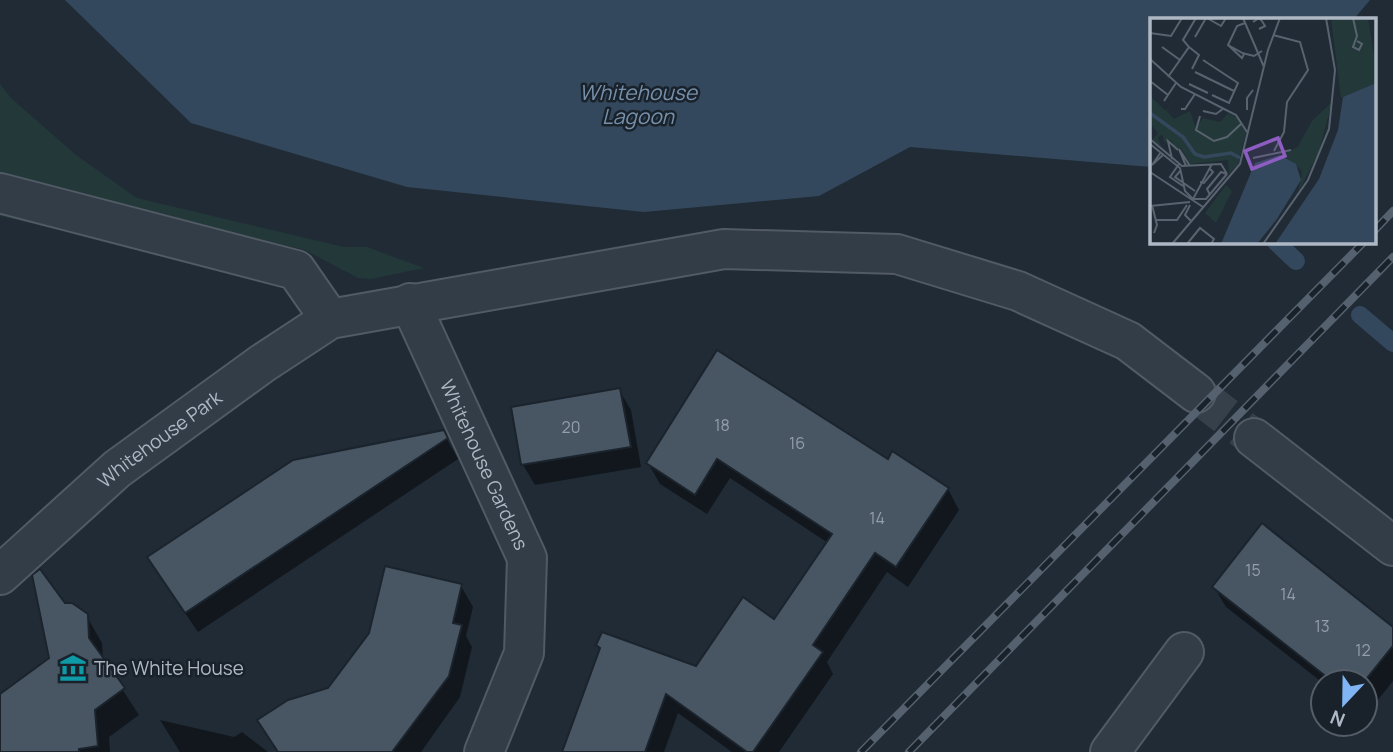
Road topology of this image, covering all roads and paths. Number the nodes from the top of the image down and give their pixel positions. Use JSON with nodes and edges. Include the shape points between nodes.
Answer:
{"nodes":[{"id":1,"x":0,"y":193,"type":"edge"},
{"id":2,"x":410,"y":303,"type":"junction"},
{"id":3,"x":330,"y":319,"type":"junction"},
{"id":4,"x":1196,"y":393,"type":"tunnel mouth"},
{"id":5,"x":1254,"y":438,"type":"tunnel mouth"},
{"id":6,"x":1393,"y":546,"type":"edge"},
{"id":7,"x":0,"y":575,"type":"edge"},
{"id":8,"x":1184,"y":652,"type":"dead end"},
{"id":9,"x":484,"y":752,"type":"edge"},
{"id":10,"x":1110,"y":752,"type":"edge"}],
"edges":[{"from":1,"to":3,"type":"street","via":[[296,270]]},
{"from":2,"to":3,"type":"street"},
{"from":2,"to":4,"type":"street","via":[[724,249],[897,254],[1018,291],[1128,341]]},
{"from":2,"to":9,"type":"street","name":"Whitehouse Gardens","via":[[527,558],[524,653]]},
{"from":3,"to":7,"type":"street","name":"Whitehouse Park","via":[[117,469]]},
{"from":5,"to":6,"type":"street"},
{"from":8,"to":10,"type":"street"}]}
